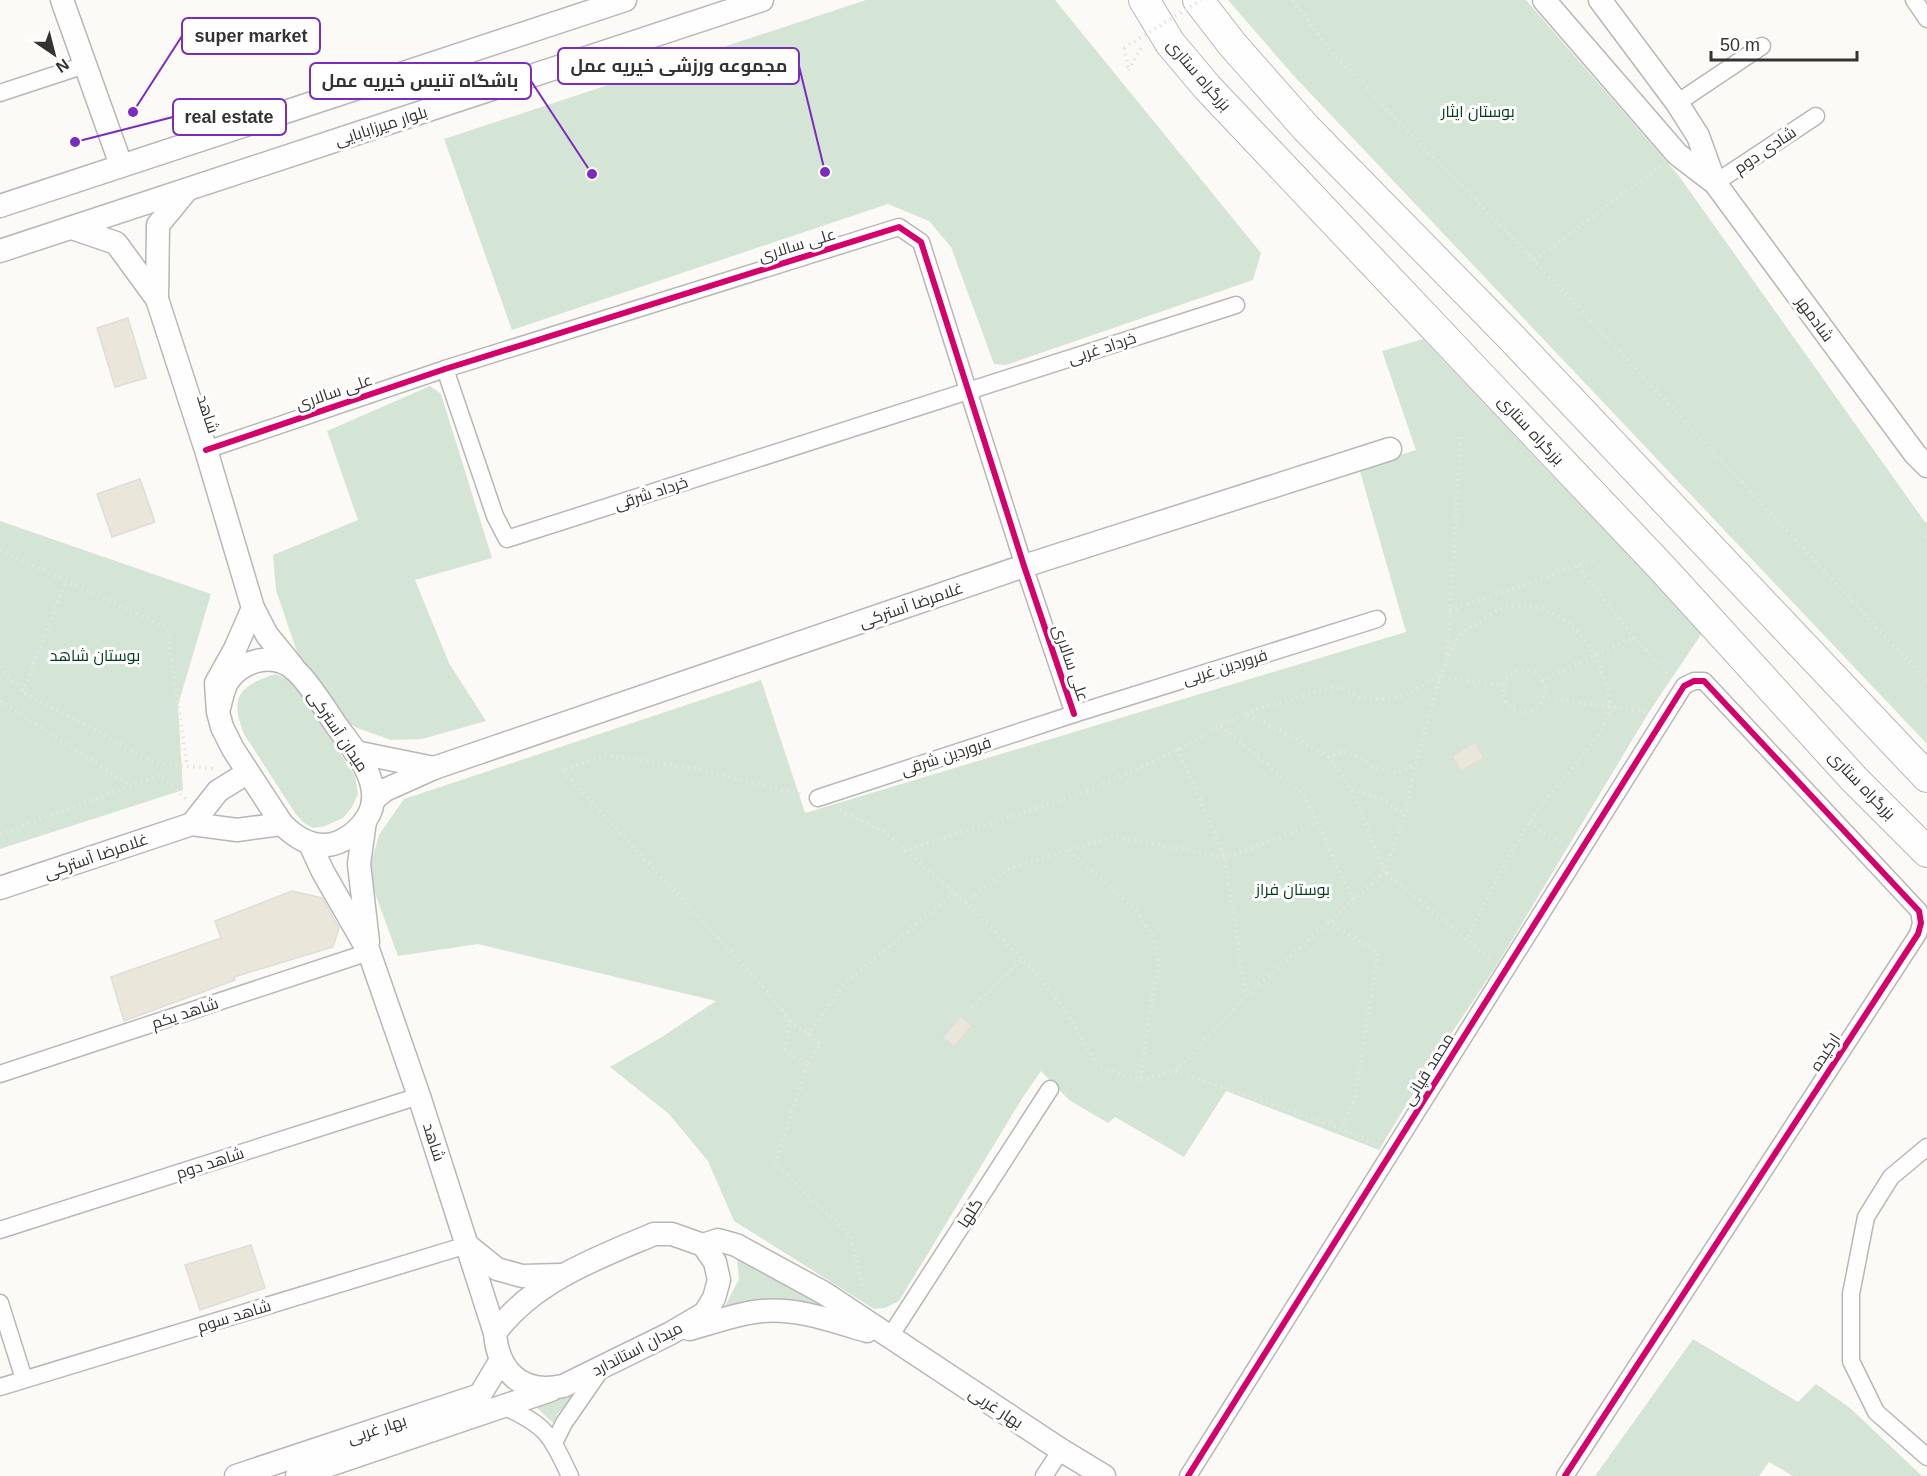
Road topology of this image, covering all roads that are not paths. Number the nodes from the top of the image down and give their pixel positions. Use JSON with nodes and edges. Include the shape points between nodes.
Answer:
{"nodes":[{"id":1,"x":62,"y":0,"type":"edge"},
{"id":2,"x":625,"y":0,"type":"edge"},
{"id":3,"x":762,"y":0,"type":"edge"},
{"id":4,"x":1200,"y":0,"type":"edge"},
{"id":5,"x":1544,"y":0,"type":"edge"},
{"id":6,"x":1600,"y":0,"type":"edge"},
{"id":7,"x":1914,"y":0,"type":"edge"},
{"id":8,"x":1146,"y":7,"type":"edge"},
{"id":9,"x":1927,"y":19,"type":"edge"},
{"id":10,"x":1762,"y":46,"type":"dead end"},
{"id":11,"x":85,"y":65,"type":"junction"},
{"id":12,"x":0,"y":93,"type":"edge"},
{"id":13,"x":1677,"y":103,"type":"junction"},
{"id":14,"x":1816,"y":116,"type":"dead end"},
{"id":15,"x":122,"y":165,"type":"junction"},
{"id":16,"x":1715,"y":183,"type":"junction"},
{"id":17,"x":186,"y":191,"type":"junction"},
{"id":18,"x":0,"y":206,"type":"edge"},
{"id":19,"x":72,"y":228,"type":"junction"},
{"id":20,"x":0,"y":251,"type":"edge"},
{"id":21,"x":157,"y":299,"type":"junction"},
{"id":22,"x":1236,"y":305,"type":"dead end"},
{"id":23,"x":445,"y":369,"type":"junction"},
{"id":24,"x":968,"y":392,"type":"junction"},
{"id":25,"x":1390,"y":449,"type":"dead end"},
{"id":26,"x":206,"y":450,"type":"junction"},
{"id":27,"x":1921,"y":460,"type":"edge"},
{"id":28,"x":1024,"y":566,"type":"junction"},
{"id":29,"x":253,"y":608,"type":"junction"},
{"id":30,"x":1377,"y":619,"type":"dead end"},
{"id":31,"x":294,"y":669,"type":"junction"},
{"id":32,"x":1694,"y":681,"type":"joint"},
{"id":33,"x":218,"y":712,"type":"junction"},
{"id":34,"x":1074,"y":714,"type":"junction"},
{"id":35,"x":355,"y":752,"type":"junction"},
{"id":36,"x":434,"y":768,"type":"junction"},
{"id":37,"x":247,"y":773,"type":"junction"},
{"id":38,"x":1927,"y":777,"type":"edge"},
{"id":39,"x":818,"y":798,"type":"road end"},
{"id":40,"x":373,"y":800,"type":"junction"},
{"id":41,"x":196,"y":819,"type":"junction"},
{"id":42,"x":365,"y":821,"type":"junction"},
{"id":43,"x":282,"y":824,"type":"junction"},
{"id":44,"x":310,"y":844,"type":"junction"},
{"id":45,"x":1927,"y":852,"type":"edge"},
{"id":46,"x":0,"y":888,"type":"edge"},
{"id":47,"x":369,"y":952,"type":"junction"},
{"id":48,"x":0,"y":1074,"type":"edge"},
{"id":49,"x":1050,"y":1089,"type":"dead end"},
{"id":50,"x":419,"y":1096,"type":"junction"},
{"id":51,"x":1927,"y":1147,"type":"edge"},
{"id":52,"x":0,"y":1230,"type":"edge"},
{"id":53,"x":467,"y":1245,"type":"junction"},
{"id":54,"x":703,"y":1245,"type":"junction"},
{"id":55,"x":561,"y":1275,"type":"junction"},
{"id":56,"x":0,"y":1303,"type":"edge"},
{"id":57,"x":495,"y":1333,"type":"junction"},
{"id":58,"x":670,"y":1333,"type":"junction"},
{"id":59,"x":889,"y":1338,"type":"junction"},
{"id":60,"x":501,"y":1360,"type":"junction"},
{"id":61,"x":603,"y":1368,"type":"junction"},
{"id":62,"x":24,"y":1379,"type":"junction"},
{"id":63,"x":563,"y":1386,"type":"junction"},
{"id":64,"x":0,"y":1387,"type":"edge"},
{"id":65,"x":503,"y":1406,"type":"junction"},
{"id":66,"x":554,"y":1443,"type":"junction"},
{"id":67,"x":1060,"y":1450,"type":"junction"},
{"id":68,"x":1927,"y":1456,"type":"edge"},
{"id":69,"x":236,"y":1476,"type":"edge"},
{"id":70,"x":297,"y":1476,"type":"edge"},
{"id":71,"x":570,"y":1476,"type":"edge"},
{"id":72,"x":1044,"y":1476,"type":"edge"},
{"id":73,"x":1104,"y":1476,"type":"edge"},
{"id":74,"x":1188,"y":1476,"type":"edge"},
{"id":75,"x":1565,"y":1476,"type":"edge"}],
"edges":[{"from":1,"to":11,"type":"street"},
{"from":2,"to":15,"type":"street"},
{"from":3,"to":17,"type":"street","name":"بلوار میرزابابایی"},
{"from":4,"to":38,"type":"highway","via":[[1232,44],[1306,128]]},
{"from":5,"to":16,"type":"street","name":"شادمهر","via":[[1677,154]]},
{"from":6,"to":13,"type":"street","name":"شادمهر"},
{"from":7,"to":9,"type":"street"},
{"from":8,"to":45,"type":"highway","name":"بزرگراه ستاری","via":[[1207,87],[1663,569],[1854,779]]},
{"from":10,"to":13,"type":"street"},
{"from":11,"to":12,"type":"street"},
{"from":11,"to":15,"type":"street"},
{"from":13,"to":16,"type":"street","name":"شادمهر","via":[[1698,136]]},
{"from":14,"to":16,"type":"street","name":"شادی دوم"},
{"from":15,"to":18,"type":"street"},
{"from":16,"to":27,"type":"street","name":"شادمهر"},
{"from":17,"to":19,"type":"street","name":"بلوار میرزابابایی"},
{"from":17,"to":21,"type":"street","name":"شاهد","via":[[159,225]]},
{"from":19,"to":20,"type":"street","name":"بلوار میرزابابایی"},
{"from":19,"to":21,"type":"street","name":"شاهد","via":[[116,243]]},
{"from":21,"to":26,"type":"street","name":"شاهد"},
{"from":22,"to":24,"type":"street","name":"خرداد غربی"},
{"from":23,"to":24,"type":"street","name":"علی سالاری","via":[[899,227],[921,242]]},
{"from":23,"to":24,"type":"street","name":"خرداد شرقی","via":[[495,516],[507,539]]},
{"from":23,"to":26,"type":"street","name":"علی سالاری"},
{"from":24,"to":28,"type":"street","name":"علی سالاری"},
{"from":25,"to":28,"type":"street","name":"غلامرضا آسترکی"},
{"from":26,"to":29,"type":"street","name":"شاهد"},
{"from":28,"to":34,"type":"street","name":"علی سالاری"},
{"from":28,"to":36,"type":"street","name":"غلامرضا آسترکی"},
{"from":29,"to":31,"type":"street","name":"شاهد","via":[[267,635]]},
{"from":29,"to":33,"type":"street","via":[[216,683]]},
{"from":30,"to":34,"type":"street","name":"فروردین غربی"},
{"from":31,"to":33,"type":"street","via":[[264,659],[244,665],[229,679]]},
{"from":31,"to":35,"type":"street","name":"میدان آسترکی"},
{"from":32,"to":74,"type":"street","name":"محمد قپانی","via":[[1684,686]]},
{"from":32,"to":75,"type":"street","name":"ارکیده","via":[[1704,681],[1919,911],[1921,923],[1912,944]]},
{"from":33,"to":37,"type":"street"},
{"from":34,"to":39,"type":"street","name":"فروردین شرقی"},
{"from":35,"to":36,"type":"street"},
{"from":35,"to":40,"type":"street","name":"میدان آسترکی","via":[[372,784]]},
{"from":36,"to":40,"type":"street","name":"غلامرضا آسترکی","via":[[385,790]]},
{"from":37,"to":41,"type":"street","via":[[218,791]]},
{"from":37,"to":43,"type":"street"},
{"from":40,"to":42,"type":"street"},
{"from":41,"to":43,"type":"street","via":[[237,830]]},
{"from":41,"to":46,"type":"street","name":"غلامرضا آسترکی"},
{"from":42,"to":44,"type":"street","via":[[339,842]]},
{"from":42,"to":47,"type":"street","name":"شاهد","via":[[359,864]]},
{"from":43,"to":44,"type":"street"},
{"from":44,"to":47,"type":"street","name":"شاهد"},
{"from":47,"to":48,"type":"street","name":"شاهد یکم"},
{"from":47,"to":50,"type":"street","name":"شاهد"},
{"from":49,"to":59,"type":"street","name":"گلها"},
{"from":50,"to":52,"type":"street","name":"شاهد دوم"},
{"from":50,"to":53,"type":"street","name":"شاهد"},
{"from":51,"to":68,"type":"street","via":[[1891,1177],[1866,1217],[1851,1294],[1851,1361],[1876,1412]]},
{"from":53,"to":55,"type":"street","via":[[497,1269],[522,1276]]},
{"from":53,"to":57,"type":"street","name":"شاهد"},
{"from":53,"to":62,"type":"street","name":"شاهد سوم"},
{"from":54,"to":55,"type":"street","via":[[672,1234],[654,1234]]},
{"from":54,"to":58,"type":"street","name":"میدان استاندارد","via":[[715,1262],[719,1280],[714,1299],[705,1313]]},
{"from":54,"to":59,"type":"street","name":"بهار غربی","via":[[718,1240],[770,1262]]},
{"from":55,"to":57,"type":"street","via":[[515,1310]]},
{"from":56,"to":62,"type":"street"},
{"from":57,"to":60,"type":"street"},
{"from":58,"to":59,"type":"street","via":[[761,1311],[784,1311]]},
{"from":58,"to":61,"type":"street","name":"میدان استاندارد"},
{"from":59,"to":67,"type":"street","name":"بهار غربی"},
{"from":60,"to":63,"type":"street","name":"میدان استاندارد","via":[[515,1378],[530,1386],[546,1390]]},
{"from":60,"to":69,"type":"street","name":"بهار غربی","via":[[480,1395]]},
{"from":61,"to":63,"type":"street","name":"میدان استاندارد"},
{"from":61,"to":66,"type":"street"},
{"from":62,"to":64,"type":"street","name":"شاهد سوم"},
{"from":63,"to":65,"type":"street","name":"بهار غربی"},
{"from":65,"to":66,"type":"street","via":[[540,1425]]},
{"from":65,"to":70,"type":"street","name":"بهار غربی"},
{"from":66,"to":71,"type":"street"},
{"from":67,"to":72,"type":"street"},
{"from":67,"to":73,"type":"street","name":"بهار غربی"}]}
